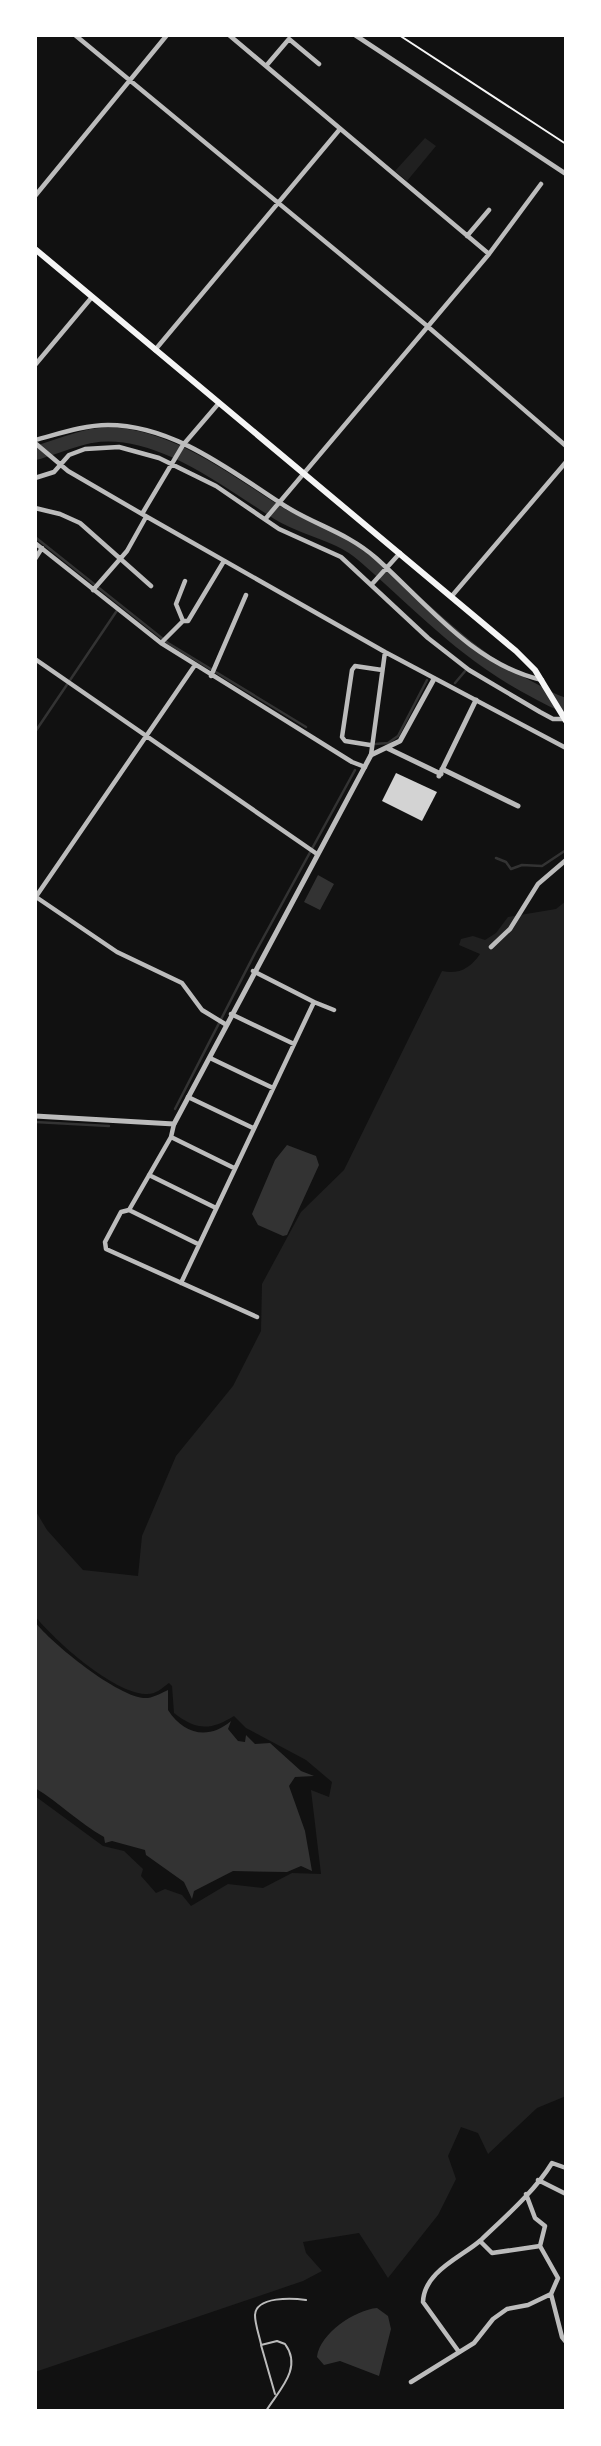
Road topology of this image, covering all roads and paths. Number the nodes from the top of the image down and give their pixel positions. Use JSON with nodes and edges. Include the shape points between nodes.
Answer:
{"nodes":[{"id":1,"x":75,"y":35,"type":"edge"},
{"id":2,"x":167,"y":35,"type":"edge"},
{"id":3,"x":229,"y":35,"type":"edge"},
{"id":4,"x":355,"y":35,"type":"edge"},
{"id":5,"x":399,"y":35,"type":"edge"},
{"id":6,"x":319,"y":64,"type":"dead end"},
{"id":7,"x":266,"y":66,"type":"junction"},
{"id":8,"x":130,"y":80,"type":"junction"},
{"id":9,"x":340,"y":129,"type":"junction"},
{"id":10,"x":566,"y":144,"type":"edge"},
{"id":11,"x":566,"y":174,"type":"edge"},
{"id":12,"x":541,"y":184,"type":"dead end"},
{"id":13,"x":35,"y":196,"type":"edge"},
{"id":14,"x":277,"y":204,"type":"junction"},
{"id":15,"x":489,"y":210,"type":"dead end"},
{"id":16,"x":467,"y":236,"type":"junction"},
{"id":17,"x":35,"y":249,"type":"edge"},
{"id":18,"x":489,"y":254,"type":"junction"},
{"id":19,"x":92,"y":297,"type":"junction"},
{"id":20,"x":426,"y":325,"type":"junction"},
{"id":21,"x":155,"y":350,"type":"junction"},
{"id":22,"x":35,"y":365,"type":"edge"},
{"id":23,"x":219,"y":403,"type":"junction"},
{"id":24,"x":35,"y":442,"type":"edge"},
{"id":25,"x":183,"y":445,"type":"junction"},
{"id":26,"x":566,"y":446,"type":"edge"},
{"id":27,"x":566,"y":462,"type":"edge"},
{"id":28,"x":172,"y":464,"type":"junction"},
{"id":29,"x":61,"y":465,"type":"junction"},
{"id":30,"x":303,"y":473,"type":"junction"},
{"id":31,"x":35,"y":478,"type":"edge"},
{"id":32,"x":278,"y":502,"type":"junction"},
{"id":33,"x":35,"y":508,"type":"edge"},
{"id":34,"x":144,"y":516,"type":"junction"},
{"id":35,"x":267,"y":517,"type":"dead end"},
{"id":36,"x":35,"y":543,"type":"edge"},
{"id":37,"x":42,"y":548,"type":"junction"},
{"id":38,"x":400,"y":553,"type":"junction"},
{"id":39,"x":35,"y":559,"type":"edge"},
{"id":40,"x":120,"y":559,"type":"junction"},
{"id":41,"x":224,"y":561,"type":"junction"},
{"id":42,"x":386,"y":568,"type":"junction"},
{"id":43,"x":186,"y":581,"type":"dead end"},
{"id":44,"x":373,"y":583,"type":"dead end"},
{"id":45,"x":151,"y":586,"type":"dead end"},
{"id":46,"x":93,"y":590,"type":"junction"},
{"id":47,"x":246,"y":596,"type":"dead end"},
{"id":48,"x":451,"y":597,"type":"junction"},
{"id":49,"x":183,"y":621,"type":"junction"},
{"id":50,"x":162,"y":643,"type":"junction"},
{"id":51,"x":385,"y":652,"type":"junction"},
{"id":52,"x":35,"y":659,"type":"edge"},
{"id":53,"x":195,"y":665,"type":"junction"},
{"id":54,"x":382,"y":670,"type":"junction"},
{"id":55,"x":211,"y":676,"type":"junction"},
{"id":56,"x":434,"y":678,"type":"junction"},
{"id":57,"x":543,"y":682,"type":"junction"},
{"id":58,"x":476,"y":700,"type":"junction"},
{"id":59,"x":566,"y":720,"type":"edge"},
{"id":60,"x":146,"y":734,"type":"junction"},
{"id":61,"x":370,"y":745,"type":"junction"},
{"id":62,"x":387,"y":748,"type":"junction"},
{"id":63,"x":566,"y":748,"type":"edge"},
{"id":64,"x":371,"y":755,"type":"junction"},
{"id":65,"x":365,"y":767,"type":"junction"},
{"id":66,"x":441,"y":773,"type":"junction"},
{"id":67,"x":518,"y":806,"type":"dead end"},
{"id":68,"x":317,"y":854,"type":"junction"},
{"id":69,"x":566,"y":860,"type":"edge"},
{"id":70,"x":35,"y":897,"type":"edge"},
{"id":71,"x":491,"y":947,"type":"dead end"},
{"id":72,"x":253,"y":971,"type":"junction"},
{"id":73,"x":314,"y":1002,"type":"junction"},
{"id":74,"x":334,"y":1010,"type":"dead end"},
{"id":75,"x":231,"y":1014,"type":"junction"},
{"id":76,"x":225,"y":1024,"type":"junction"},
{"id":77,"x":294,"y":1044,"type":"junction"},
{"id":78,"x":210,"y":1058,"type":"junction"},
{"id":79,"x":273,"y":1088,"type":"junction"},
{"id":80,"x":188,"y":1097,"type":"junction"},
{"id":81,"x":35,"y":1116,"type":"edge"},
{"id":82,"x":174,"y":1124,"type":"junction"},
{"id":83,"x":253,"y":1128,"type":"junction"},
{"id":84,"x":171,"y":1137,"type":"junction"},
{"id":85,"x":234,"y":1168,"type":"junction"},
{"id":86,"x":149,"y":1175,"type":"junction"},
{"id":87,"x":216,"y":1208,"type":"junction"},
{"id":88,"x":129,"y":1210,"type":"junction"},
{"id":89,"x":198,"y":1244,"type":"junction"},
{"id":90,"x":181,"y":1283,"type":"junction"},
{"id":91,"x":257,"y":1317,"type":"dead end"},
{"id":92,"x":566,"y":2168,"type":"edge"},
{"id":93,"x":538,"y":2180,"type":"junction"},
{"id":94,"x":526,"y":2194,"type":"junction"},
{"id":95,"x":566,"y":2194,"type":"edge"},
{"id":96,"x":480,"y":2241,"type":"junction"},
{"id":97,"x":540,"y":2246,"type":"junction"},
{"id":98,"x":565,"y":2275,"type":"edge"},
{"id":99,"x":558,"y":2278,"type":"junction"},
{"id":100,"x":551,"y":2294,"type":"junction"},
{"id":101,"x":306,"y":2300,"type":"dead end"},
{"id":102,"x":566,"y":2342,"type":"edge"},
{"id":103,"x":261,"y":2345,"type":"junction"},
{"id":104,"x":459,"y":2352,"type":"junction"},
{"id":105,"x":411,"y":2382,"type":"dead end"},
{"id":106,"x":275,"y":2394,"type":"junction"},
{"id":107,"x":266,"y":2411,"type":"edge"}],
"edges":[{"from":1,"to":8,"type":"street"},
{"from":2,"to":8,"type":"street"},
{"from":3,"to":7,"type":"street"},
{"from":4,"to":11,"type":"street"},
{"from":5,"to":10,"type":"path"},
{"from":6,"to":7,"type":"street","via":[[289,39]]},
{"from":7,"to":9,"type":"street"},
{"from":8,"to":13,"type":"street"},
{"from":8,"to":14,"type":"street"},
{"from":9,"to":14,"type":"street"},
{"from":9,"to":16,"type":"street"},
{"from":12,"to":18,"type":"street"},
{"from":14,"to":20,"type":"street"},
{"from":14,"to":21,"type":"street"},
{"from":15,"to":16,"type":"street"},
{"from":16,"to":18,"type":"street"},
{"from":17,"to":19,"type":"main road"},
{"from":18,"to":20,"type":"street"},
{"from":19,"to":21,"type":"main road"},
{"from":19,"to":22,"type":"street"},
{"from":20,"to":26,"type":"street"},
{"from":20,"to":30,"type":"street"},
{"from":21,"to":23,"type":"main road"},
{"from":23,"to":25,"type":"street"},
{"from":23,"to":30,"type":"main road"},
{"from":24,"to":25,"type":"street","via":[[114,425]]},
{"from":24,"to":29,"type":"street"},
{"from":25,"to":28,"type":"street"},
{"from":25,"to":32,"type":"street"},
{"from":27,"to":48,"type":"street"},
{"from":28,"to":29,"type":"street","via":[[132,449],[104,447],[78,451]]},
{"from":28,"to":34,"type":"street"},
{"from":28,"to":59,"type":"street","via":[[216,486],[279,529],[341,557],[469,670],[553,719]]},
{"from":29,"to":31,"type":"street"},
{"from":29,"to":34,"type":"street"},
{"from":30,"to":32,"type":"street"},
{"from":30,"to":38,"type":"main road"},
{"from":32,"to":35,"type":"street"},
{"from":32,"to":42,"type":"street","via":[[342,533]]},
{"from":33,"to":40,"type":"street","via":[[70,518]]},
{"from":34,"to":40,"type":"street"},
{"from":34,"to":41,"type":"street"},
{"from":36,"to":37,"type":"street"},
{"from":37,"to":39,"type":"street"},
{"from":37,"to":46,"type":"street"},
{"from":38,"to":42,"type":"street"},
{"from":38,"to":48,"type":"main road"},
{"from":40,"to":45,"type":"street"},
{"from":40,"to":46,"type":"street"},
{"from":41,"to":49,"type":"street","via":[[188,621]]},
{"from":41,"to":51,"type":"street"},
{"from":42,"to":44,"type":"street"},
{"from":42,"to":57,"type":"street","via":[[472,645]]},
{"from":43,"to":49,"type":"street","via":[[176,604]]},
{"from":46,"to":50,"type":"street"},
{"from":47,"to":55,"type":"street"},
{"from":48,"to":57,"type":"main road","via":[[522,657]]},
{"from":49,"to":50,"type":"street"},
{"from":50,"to":53,"type":"street"},
{"from":51,"to":54,"type":"street"},
{"from":51,"to":56,"type":"street"},
{"from":52,"to":60,"type":"street"},
{"from":53,"to":55,"type":"street"},
{"from":53,"to":60,"type":"street"},
{"from":54,"to":61,"type":"street"},
{"from":54,"to":61,"type":"street","via":[[355,666],[352,670],[342,737]]},
{"from":55,"to":65,"type":"street"},
{"from":56,"to":58,"type":"street"},
{"from":56,"to":62,"type":"street","via":[[400,741]]},
{"from":57,"to":59,"type":"main road"},
{"from":58,"to":63,"type":"street"},
{"from":58,"to":66,"type":"street"},
{"from":60,"to":68,"type":"street"},
{"from":60,"to":70,"type":"street"},
{"from":61,"to":64,"type":"street"},
{"from":62,"to":64,"type":"street"},
{"from":62,"to":66,"type":"street"},
{"from":64,"to":65,"type":"street"},
{"from":65,"to":68,"type":"street"},
{"from":66,"to":67,"type":"street"},
{"from":68,"to":72,"type":"street"},
{"from":69,"to":71,"type":"street","via":[[538,884],[510,929]]},
{"from":70,"to":76,"type":"street","via":[[117,952],[186,986],[202,1010]]},
{"from":72,"to":73,"type":"street"},
{"from":72,"to":75,"type":"street"},
{"from":73,"to":74,"type":"street"},
{"from":73,"to":77,"type":"street"},
{"from":75,"to":76,"type":"street"},
{"from":75,"to":77,"type":"street"},
{"from":76,"to":78,"type":"street"},
{"from":77,"to":79,"type":"street"},
{"from":78,"to":79,"type":"street"},
{"from":78,"to":80,"type":"street"},
{"from":79,"to":83,"type":"street"},
{"from":80,"to":82,"type":"street"},
{"from":80,"to":83,"type":"street"},
{"from":81,"to":82,"type":"street"},
{"from":82,"to":84,"type":"street"},
{"from":83,"to":85,"type":"street"},
{"from":84,"to":85,"type":"street"},
{"from":84,"to":86,"type":"street"},
{"from":85,"to":87,"type":"street"},
{"from":86,"to":87,"type":"street"},
{"from":86,"to":88,"type":"street"},
{"from":87,"to":89,"type":"street"},
{"from":88,"to":89,"type":"street"},
{"from":88,"to":90,"type":"street","via":[[121,1212],[105,1242],[106,1250]]},
{"from":89,"to":90,"type":"street"},
{"from":90,"to":91,"type":"street"},
{"from":92,"to":93,"type":"street","via":[[552,2163]]},
{"from":93,"to":94,"type":"street"},
{"from":93,"to":95,"type":"street"},
{"from":94,"to":96,"type":"street"},
{"from":94,"to":97,"type":"street","via":[[535,2218],[545,2227]]},
{"from":96,"to":97,"type":"street","via":[[492,2253]]},
{"from":96,"to":104,"type":"street","via":[[443,2268],[423,2299]]},
{"from":97,"to":99,"type":"street"},
{"from":98,"to":99,"type":"street"},
{"from":99,"to":100,"type":"street"},
{"from":100,"to":102,"type":"street"},
{"from":100,"to":104,"type":"street","via":[[507,2309]]},
{"from":101,"to":103,"type":"lane","via":[[264,2303],[257,2308]]},
{"from":103,"to":106,"type":"lane"},
{"from":103,"to":106,"type":"lane","via":[[285,2344],[293,2362],[289,2377]]},
{"from":104,"to":105,"type":"street"},
{"from":106,"to":107,"type":"lane"}]}
